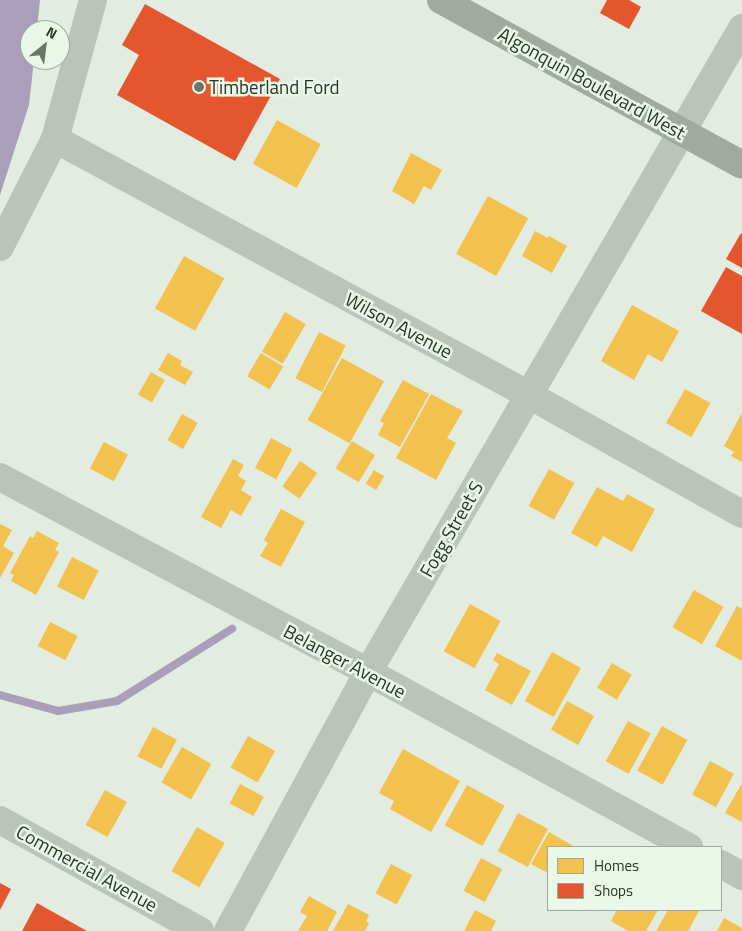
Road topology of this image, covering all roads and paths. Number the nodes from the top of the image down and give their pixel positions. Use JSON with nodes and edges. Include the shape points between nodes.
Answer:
{"nodes":[{"id":1,"x":93,"y":0,"type":"edge"},
{"id":2,"x":442,"y":0,"type":"edge"},
{"id":3,"x":742,"y":28,"type":"edge"},
{"id":4,"x":683,"y":133,"type":"junction"},
{"id":5,"x":54,"y":139,"type":"junction"},
{"id":6,"x":742,"y":165,"type":"edge"},
{"id":7,"x":0,"y":247,"type":"edge"},
{"id":8,"x":528,"y":395,"type":"junction"},
{"id":9,"x":0,"y":477,"type":"edge"},
{"id":10,"x":742,"y":514,"type":"edge"},
{"id":11,"x":368,"y":672,"type":"junction"},
{"id":12,"x":0,"y":820,"type":"edge"},
{"id":13,"x":687,"y":846,"type":"edge"},
{"id":14,"x":722,"y":865,"type":"edge"},
{"id":15,"x":742,"y":876,"type":"edge"},
{"id":16,"x":200,"y":931,"type":"edge"},
{"id":17,"x":228,"y":931,"type":"edge"}],
"edges":[{"from":1,"to":5,"type":"street"},
{"from":2,"to":4,"type":"main road","name":"Algonquin Boulevard West"},
{"from":3,"to":4,"type":"street","name":"Fogg Street S"},
{"from":4,"to":6,"type":"main road","name":"Algonquin Boulevard West"},
{"from":4,"to":8,"type":"street","name":"Fogg Street S"},
{"from":5,"to":7,"type":"street"},
{"from":5,"to":8,"type":"street","name":"Wilson Avenue"},
{"from":8,"to":10,"type":"street","name":"Wilson Avenue"},
{"from":8,"to":11,"type":"street","name":"Fogg Street S"},
{"from":9,"to":11,"type":"street","name":"Belanger Avenue"},
{"from":11,"to":13,"type":"street","name":"Belanger Avenue"},
{"from":11,"to":17,"type":"street","name":"Fogg Street S"},
{"from":12,"to":16,"type":"street","name":"Commercial Avenue"},
{"from":14,"to":15,"type":"street"}]}
